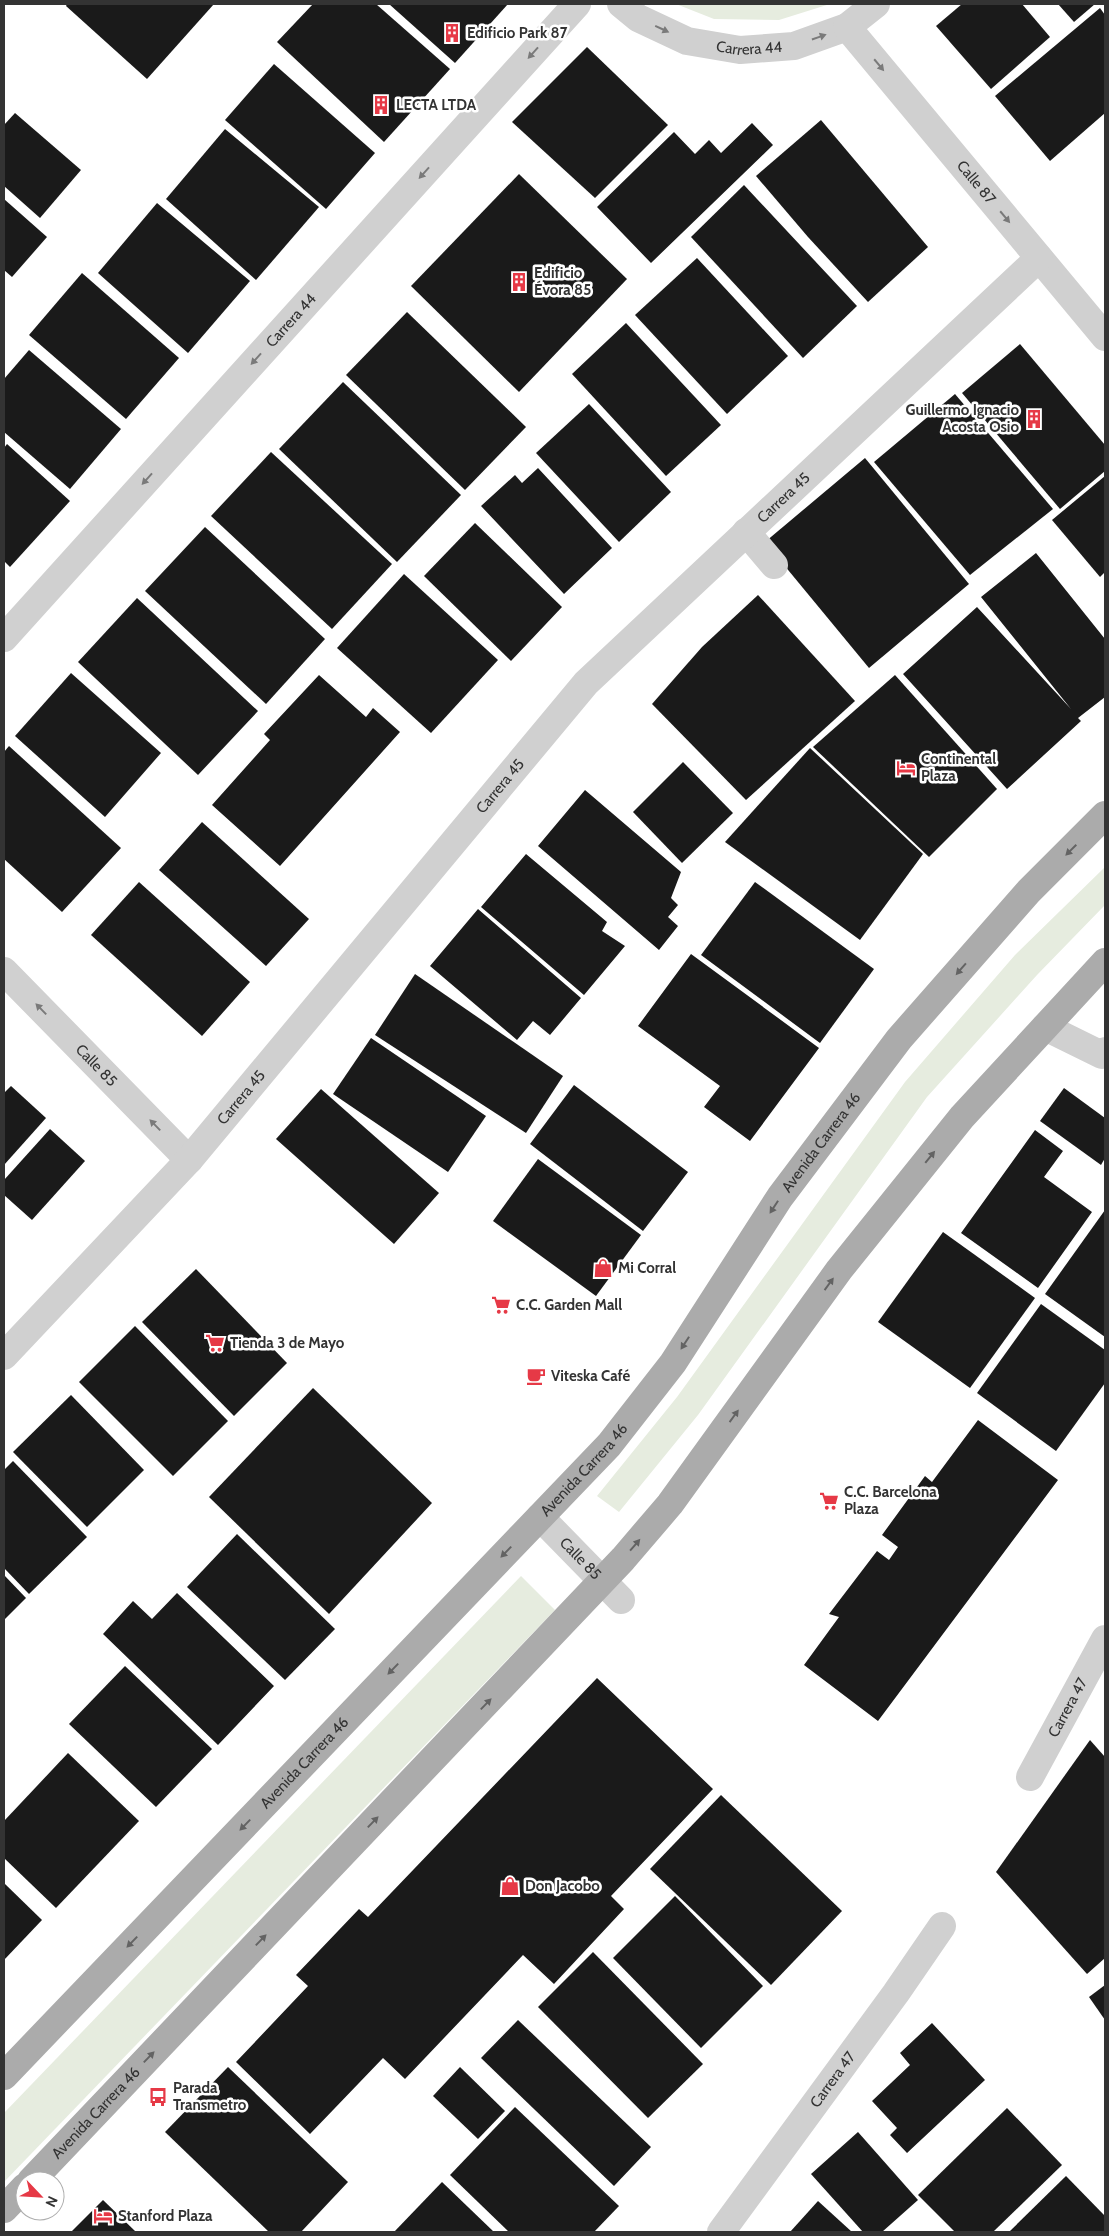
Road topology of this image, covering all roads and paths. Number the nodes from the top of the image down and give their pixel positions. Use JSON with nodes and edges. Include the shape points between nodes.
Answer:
{"nodes":[{"id":1,"x":577,"y":4,"type":"edge"},
{"id":2,"x":621,"y":4,"type":"edge"},
{"id":3,"x":876,"y":4,"type":"edge"},
{"id":4,"x":848,"y":28,"type":"junction"},
{"id":5,"x":1040,"y":258,"type":"junction"},
{"id":6,"x":1105,"y":337,"type":"edge"},
{"id":7,"x":746,"y":532,"type":"junction"},
{"id":8,"x":774,"y":565,"type":"dead end"},
{"id":9,"x":4,"y":638,"type":"edge"},
{"id":10,"x":1105,"y":815,"type":"edge"},
{"id":11,"x":1105,"y":962,"type":"edge"},
{"id":12,"x":4,"y":971,"type":"edge"},
{"id":13,"x":1045,"y":1027,"type":"junction"},
{"id":14,"x":1105,"y":1051,"type":"edge"},
{"id":15,"x":189,"y":1160,"type":"junction"},
{"id":16,"x":4,"y":1356,"type":"edge"},
{"id":17,"x":540,"y":1517,"type":"junction"},
{"id":18,"x":612,"y":1591,"type":"junction"},
{"id":19,"x":1105,"y":1639,"type":"edge"},
{"id":20,"x":1030,"y":1777,"type":"dead end"},
{"id":21,"x":942,"y":1926,"type":"dead end"},
{"id":22,"x":4,"y":2076,"type":"edge"},
{"id":23,"x":41,"y":2171,"type":"edge"},
{"id":24,"x":15,"y":2197,"type":"edge"},
{"id":25,"x":4,"y":2209,"type":"edge"},
{"id":26,"x":721,"y":2232,"type":"edge"}],
"edges":[{"from":1,"to":9,"type":"street","name":"Carrera 44","one_way":true},
{"from":2,"to":4,"type":"street","name":"Carrera 44","one_way":true,"via":[[638,18],[687,41],[740,50],[794,46]]},
{"from":3,"to":4,"type":"street","name":"Carrera 44"},
{"from":4,"to":5,"type":"street","name":"Calle 87","one_way":true},
{"from":5,"to":6,"type":"street","name":"Calle 87"},
{"from":5,"to":7,"type":"street","name":"Carrera 45"},
{"from":7,"to":8,"type":"street"},
{"from":7,"to":15,"type":"street","name":"Carrera 45","via":[[586,683]]},
{"from":10,"to":17,"type":"main road","name":"Avenida Carrera 46","one_way":true,"via":[[1029,891],[900,1039],[780,1197],[673,1363],[608,1445]]},
{"from":11,"to":13,"type":"main road","name":"Avenida Carrera 46"},
{"from":15,"to":12,"type":"street","name":"Calle 85","one_way":true},
{"from":13,"to":14,"type":"street","via":[[1102,1054]]},
{"from":18,"to":13,"type":"main road","name":"Avenida Carrera 46","one_way":true,"via":[[670,1504],[839,1270],[962,1117]]},
{"from":15,"to":16,"type":"street","name":"Carrera 45"},
{"from":17,"to":18,"type":"street","name":"Calle 85"},
{"from":17,"to":22,"type":"main road","name":"Avenida Carrera 46","one_way":true},
{"from":23,"to":18,"type":"main road","name":"Avenida Carrera 46","one_way":true},
{"from":19,"to":20,"type":"street","name":"Carrera 47"},
{"from":21,"to":26,"type":"street","name":"Carrera 47"},
{"from":24,"to":25,"type":"main road"}]}
